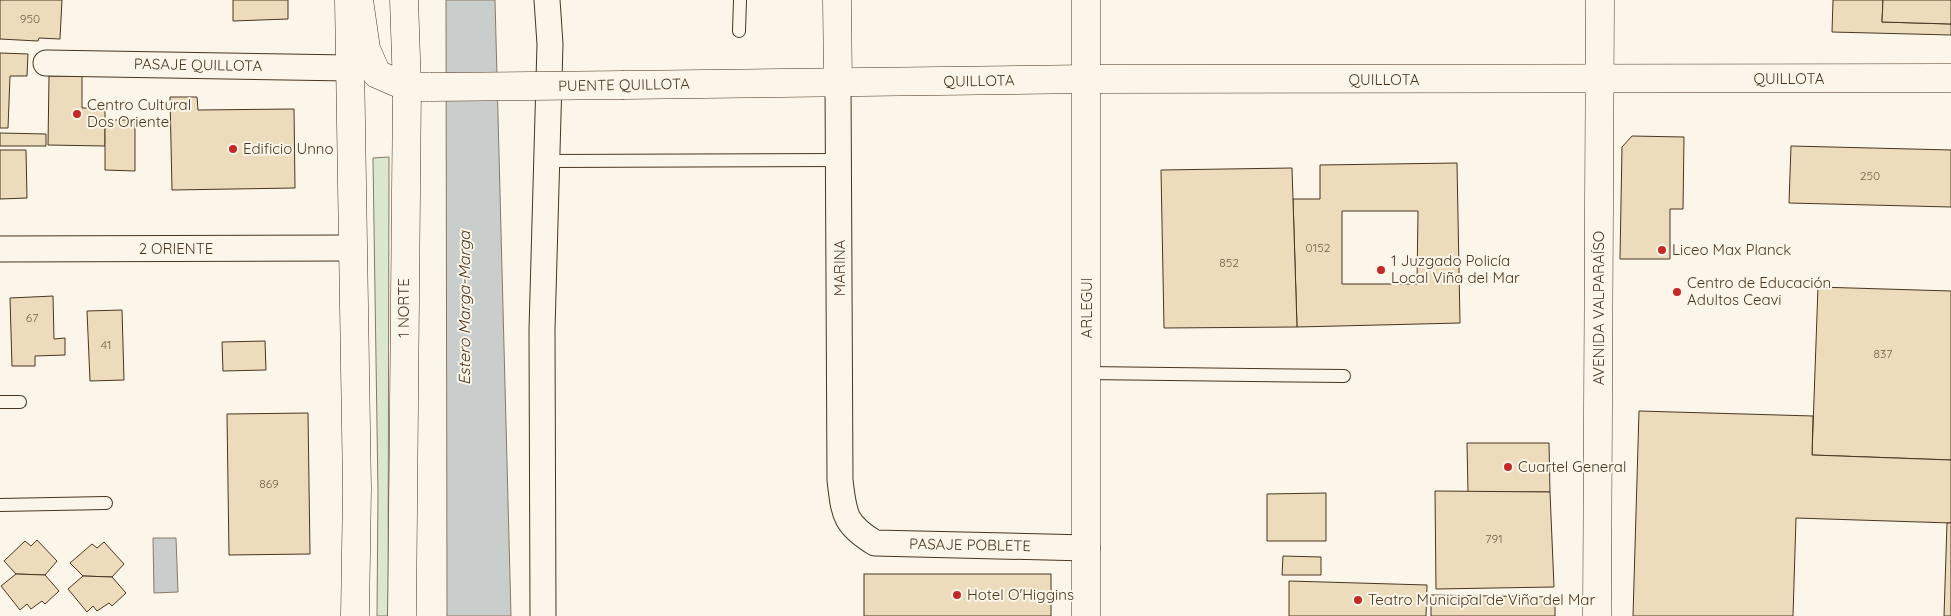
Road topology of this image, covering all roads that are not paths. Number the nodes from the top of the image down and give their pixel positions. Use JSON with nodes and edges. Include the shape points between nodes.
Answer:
{"nodes":[{"id":1,"x":349,"y":0,"type":"edge"},
{"id":2,"x":359,"y":0,"type":"edge"},
{"id":3,"x":404,"y":0,"type":"edge"},
{"id":4,"x":547,"y":0,"type":"edge"},
{"id":5,"x":740,"y":0,"type":"edge"},
{"id":6,"x":837,"y":0,"type":"edge"},
{"id":7,"x":1086,"y":0,"type":"edge"},
{"id":8,"x":1600,"y":0,"type":"edge"},
{"id":9,"x":739,"y":30,"type":"dead end"},
{"id":10,"x":46,"y":62,"type":"dead end"},
{"id":11,"x":349,"y":68,"type":"junction"},
{"id":12,"x":1951,"y":78,"type":"edge"},
{"id":13,"x":1086,"y":79,"type":"junction"},
{"id":14,"x":1600,"y":80,"type":"junction"},
{"id":15,"x":827,"y":82,"type":"junction"},
{"id":16,"x":419,"y":87,"type":"junction"},
{"id":17,"x":840,"y":160,"type":"junction"},
{"id":18,"x":548,"y":161,"type":"junction"},
{"id":19,"x":353,"y":248,"type":"junction"},
{"id":20,"x":0,"y":249,"type":"edge"},
{"id":21,"x":1086,"y":373,"type":"junction"},
{"id":22,"x":1344,"y":376,"type":"dead end"},
{"id":23,"x":0,"y":402,"type":"edge"},
{"id":24,"x":20,"y":402,"type":"dead end"},
{"id":25,"x":106,"y":503,"type":"dead end"},
{"id":26,"x":0,"y":505,"type":"edge"},
{"id":27,"x":857,"y":532,"type":"joint"},
{"id":28,"x":1086,"y":548,"type":"junction"},
{"id":29,"x":355,"y":616,"type":"edge"},
{"id":30,"x":402,"y":616,"type":"edge"},
{"id":31,"x":543,"y":616,"type":"edge"},
{"id":32,"x":1086,"y":616,"type":"edge"},
{"id":33,"x":1597,"y":616,"type":"edge"}],
"edges":[{"from":1,"to":11,"type":"main road"},
{"from":2,"to":16,"type":"main road","via":[[366,48],[377,74]]},
{"from":3,"to":16,"type":"main road","name":"1 NORTE"},
{"from":4,"to":18,"type":"street","via":[[550,44]]},
{"from":5,"to":9,"type":"lane"},
{"from":6,"to":15,"type":"main road","name":"MARINA"},
{"from":7,"to":13,"type":"main road","name":"ARLEGUI"},
{"from":8,"to":14,"type":"main road","name":"AVENIDA VALPARAÍSO"},
{"from":10,"to":11,"type":"street","name":"PASAJE QUILLOTA"},
{"from":11,"to":19,"type":"main road"},
{"from":12,"to":14,"type":"main road","name":"QUILLOTA"},
{"from":13,"to":14,"type":"main road","name":"QUILLOTA"},
{"from":13,"to":15,"type":"main road","name":"QUILLOTA"},
{"from":13,"to":21,"type":"main road","name":"ARLEGUI"},
{"from":14,"to":33,"type":"main road","name":"AVENIDA VALPARAÍSO"},
{"from":15,"to":16,"type":"main road","name":"PUENTE QUILLOTA","bridge":true},
{"from":15,"to":17,"type":"street","name":"MARINA"},
{"from":16,"to":30,"type":"main road","name":"1 NORTE"},
{"from":17,"to":18,"type":"lane"},
{"from":17,"to":27,"type":"street","name":"MARINA","via":[[840,480],[844,512]]},
{"from":18,"to":31,"type":"street","via":[[542,330]]},
{"from":19,"to":20,"type":"street","name":"2 ORIENTE"},
{"from":19,"to":29,"type":"main road","via":[[357,489]]},
{"from":21,"to":22,"type":"lane"},
{"from":21,"to":28,"type":"main road","name":"ARLEGUI"},
{"from":23,"to":24,"type":"lane"},
{"from":25,"to":26,"type":"lane"},
{"from":27,"to":28,"type":"street","name":"PASAJE POBLETE","via":[[875,543]]},
{"from":28,"to":32,"type":"main road","name":"ARLEGUI"}]}
